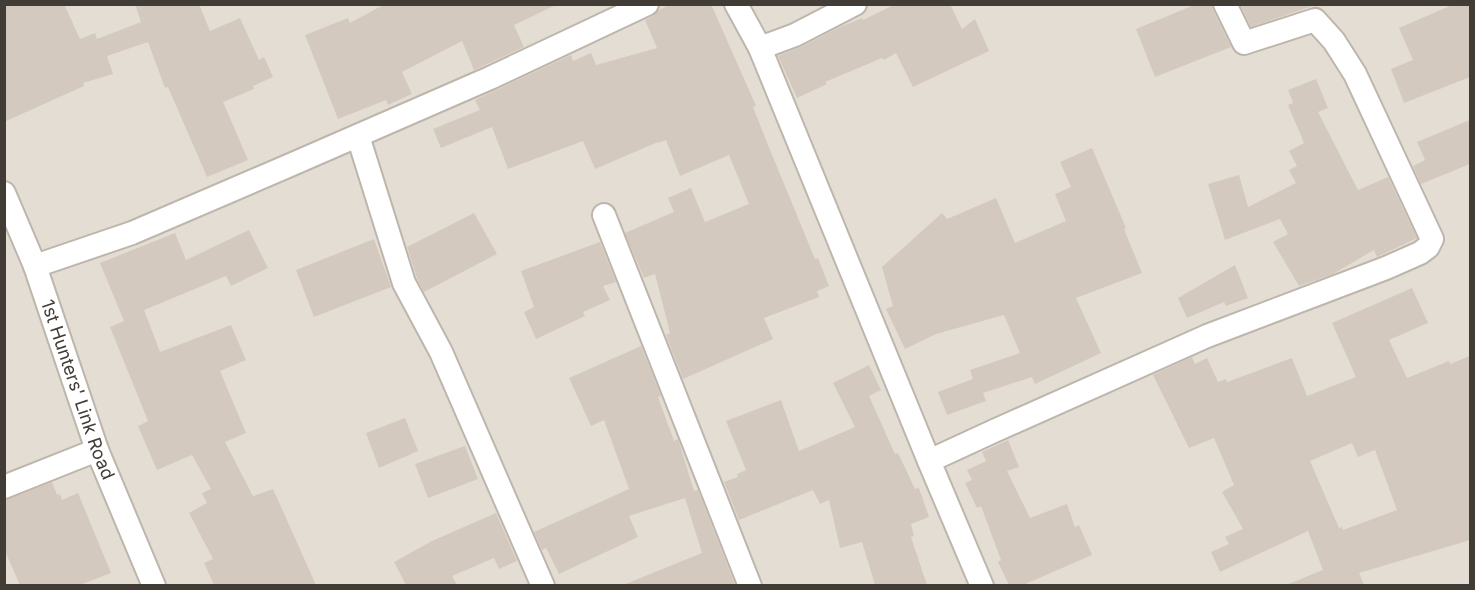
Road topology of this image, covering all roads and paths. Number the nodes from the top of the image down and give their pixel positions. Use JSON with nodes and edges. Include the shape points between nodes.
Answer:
{"nodes":[{"id":1,"x":646,"y":4,"type":"edge"},
{"id":2,"x":736,"y":4,"type":"edge"},
{"id":3,"x":855,"y":4,"type":"edge"},
{"id":4,"x":1225,"y":4,"type":"edge"},
{"id":5,"x":760,"y":48,"type":"junction"},
{"id":6,"x":358,"y":136,"type":"junction"},
{"id":7,"x":4,"y":193,"type":"edge"},
{"id":8,"x":604,"y":215,"type":"dead end"},
{"id":9,"x":35,"y":266,"type":"junction"},
{"id":10,"x":98,"y":450,"type":"junction"},
{"id":11,"x":929,"y":461,"type":"junction"},
{"id":12,"x":4,"y":488,"type":"edge"},
{"id":13,"x":154,"y":585,"type":"edge"},
{"id":14,"x":543,"y":585,"type":"edge"},
{"id":15,"x":750,"y":585,"type":"edge"},
{"id":16,"x":982,"y":585,"type":"edge"}],
"edges":[{"from":1,"to":6,"type":"street"},
{"from":2,"to":5,"type":"street"},
{"from":3,"to":5,"type":"street"},
{"from":4,"to":11,"type":"street","via":[[1244,43],[1316,20],[1334,40],[1355,74],[1432,239],[1428,248],[1386,268],[1207,336]]},
{"from":5,"to":11,"type":"street"},
{"from":6,"to":9,"type":"street","via":[[132,233]]},
{"from":6,"to":14,"type":"street","via":[[404,283],[441,352]]},
{"from":7,"to":9,"type":"street","name":"1st Hunters' Link Road"},
{"from":8,"to":15,"type":"street"},
{"from":9,"to":10,"type":"street","name":"1st Hunters' Link Road"},
{"from":10,"to":12,"type":"street"},
{"from":10,"to":13,"type":"street","name":"1st Hunters' Link Road"},
{"from":11,"to":16,"type":"street"}]}
